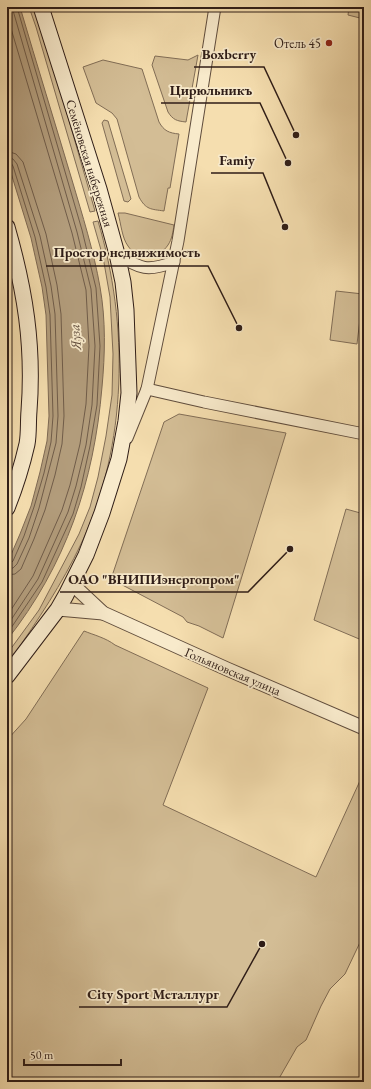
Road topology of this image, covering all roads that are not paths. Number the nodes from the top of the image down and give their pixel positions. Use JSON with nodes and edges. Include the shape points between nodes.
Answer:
{"nodes":[{"id":1,"x":41,"y":7,"type":"edge"},
{"id":2,"x":215,"y":7,"type":"edge"},
{"id":3,"x":7,"y":227,"type":"edge"},
{"id":4,"x":117,"y":254,"type":"junction"},
{"id":5,"x":174,"y":262,"type":"junction"},
{"id":6,"x":147,"y":389,"type":"junction"},
{"id":7,"x":364,"y":434,"type":"edge"},
{"id":8,"x":119,"y":459,"type":"junction"},
{"id":9,"x":7,"y":508,"type":"edge"},
{"id":10,"x":72,"y":584,"type":"junction"},
{"id":11,"x":58,"y":609,"type":"junction"},
{"id":12,"x":103,"y":613,"type":"junction"},
{"id":13,"x":7,"y":676,"type":"edge"},
{"id":14,"x":364,"y":728,"type":"edge"}],
"edges":[{"from":1,"to":4,"type":"main road","name":"Семёновская набережная","via":[[100,189]]},
{"from":2,"to":5,"type":"street"},
{"from":3,"to":9,"type":"main road","via":[[22,283],[28,327],[31,386],[27,443],[15,489]]},
{"from":4,"to":5,"type":"street","via":[[138,266],[157,268]]},
{"from":4,"to":8,"type":"main road","name":"Семёновская набережная","via":[[126,310],[129,393]]},
{"from":5,"to":6,"type":"street"},
{"from":6,"to":7,"type":"street"},
{"from":6,"to":8,"type":"street"},
{"from":8,"to":10,"type":"main road","name":"Семёновская набережная","via":[[95,532]]},
{"from":10,"to":11,"type":"main road","name":"Семёновская набережная"},
{"from":10,"to":12,"type":"street","name":"Гольяновская улица"},
{"from":11,"to":12,"type":"street","name":"Гольяновская улица"},
{"from":11,"to":13,"type":"main road","name":"Семёновская набережная"},
{"from":12,"to":14,"type":"street","name":"Гольяновская улица","via":[[227,670]]}]}
